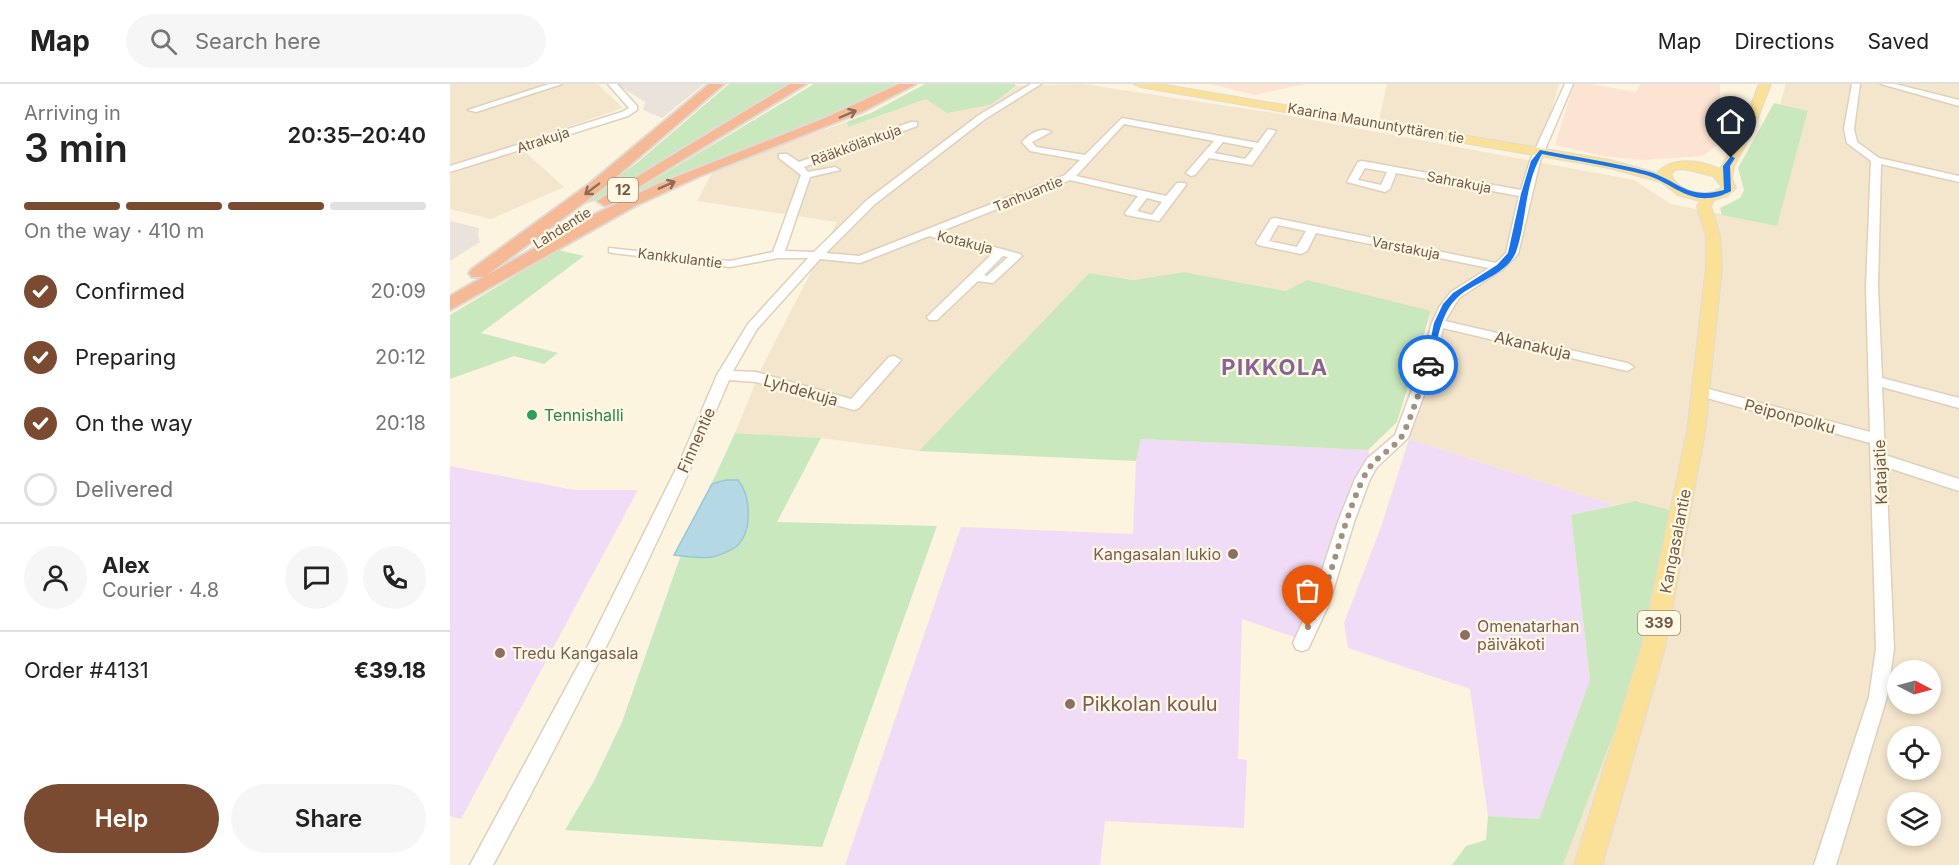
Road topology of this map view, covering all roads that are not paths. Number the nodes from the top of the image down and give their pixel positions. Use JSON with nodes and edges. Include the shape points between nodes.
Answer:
{"nodes":[{"id":1,"x":558,"y":84,"type":"edge"},
{"id":2,"x":612,"y":84,"type":"edge"},
{"id":3,"x":717,"y":84,"type":"edge"},
{"id":4,"x":799,"y":84,"type":"edge"},
{"id":5,"x":909,"y":84,"type":"edge"},
{"id":6,"x":1024,"y":84,"type":"edge"},
{"id":7,"x":1037,"y":84,"type":"edge"},
{"id":8,"x":1140,"y":84,"type":"edge"},
{"id":9,"x":1569,"y":84,"type":"edge"},
{"id":10,"x":1765,"y":84,"type":"edge"},
{"id":11,"x":1856,"y":84,"type":"edge"},
{"id":12,"x":1885,"y":84,"type":"edge"},
{"id":13,"x":1013,"y":97,"type":"junction"},
{"id":14,"x":1959,"y":103,"type":"edge"},
{"id":15,"x":473,"y":110,"type":"dead end"},
{"id":16,"x":914,"y":124,"type":"dead end"},
{"id":17,"x":1271,"y":131,"type":"dead end"},
{"id":18,"x":1046,"y":132,"type":"dead end"},
{"id":19,"x":1221,"y":138,"type":"junction"},
{"id":20,"x":1260,"y":146,"type":"junction"},
{"id":21,"x":1736,"y":148,"type":"junction"},
{"id":22,"x":1540,"y":152,"type":"junction"},
{"id":23,"x":1207,"y":154,"type":"junction"},
{"id":24,"x":783,"y":156,"type":"dead end"},
{"id":25,"x":1086,"y":158,"type":"junction"},
{"id":26,"x":1876,"y":160,"type":"junction"},
{"id":27,"x":798,"y":166,"type":"junction"},
{"id":28,"x":1700,"y":167,"type":"junction"},
{"id":29,"x":450,"y":169,"type":"edge"},
{"id":30,"x":1393,"y":169,"type":"dead end"},
{"id":31,"x":835,"y":170,"type":"dead end"},
{"id":32,"x":1191,"y":173,"type":"dead end"},
{"id":33,"x":1668,"y":173,"type":"junction"},
{"id":34,"x":806,"y":175,"type":"junction"},
{"id":35,"x":1069,"y":177,"type":"junction"},
{"id":36,"x":1725,"y":179,"type":"junction"},
{"id":37,"x":1959,"y":179,"type":"edge"},
{"id":38,"x":1181,"y":184,"type":"dead end"},
{"id":39,"x":1684,"y":192,"type":"junction"},
{"id":40,"x":1525,"y":194,"type":"junction"},
{"id":41,"x":1144,"y":195,"type":"junction"},
{"id":42,"x":1709,"y":196,"type":"junction"},
{"id":43,"x":1168,"y":200,"type":"junction"},
{"id":44,"x":1312,"y":229,"type":"dead end"},
{"id":45,"x":928,"y":233,"type":"junction"},
{"id":46,"x":1715,"y":243,"type":"junction"},
{"id":47,"x":613,"y":250,"type":"dead end"},
{"id":48,"x":778,"y":255,"type":"junction"},
{"id":49,"x":818,"y":255,"type":"junction"},
{"id":50,"x":1499,"y":267,"type":"junction"},
{"id":51,"x":450,"y":293,"type":"edge"},
{"id":52,"x":450,"y":302,"type":"edge"},
{"id":53,"x":933,"y":317,"type":"dead end"},
{"id":54,"x":1438,"y":323,"type":"junction"},
{"id":55,"x":894,"y":360,"type":"dead end"},
{"id":56,"x":1627,"y":367,"type":"dead end"},
{"id":57,"x":724,"y":375,"type":"junction"},
{"id":58,"x":1877,"y":381,"type":"junction"},
{"id":59,"x":1701,"y":392,"type":"junction"},
{"id":60,"x":1959,"y":403,"type":"edge"},
{"id":61,"x":1879,"y":440,"type":"junction"},
{"id":62,"x":1880,"y":459,"type":"junction"},
{"id":63,"x":1959,"y":484,"type":"edge"},
{"id":64,"x":1302,"y":643,"type":"dead end"},
{"id":65,"x":481,"y":865,"type":"edge"},
{"id":66,"x":1588,"y":865,"type":"edge"},
{"id":67,"x":1825,"y":865,"type":"edge"}],
"edges":[{"from":1,"to":15,"type":"street"},
{"from":2,"to":29,"type":"street","name":"Atrakuja","via":[[634,108],[625,114]]},
{"from":3,"to":51,"type":"highway","one_way":true,"via":[[595,187]]},
{"from":4,"to":52,"type":"highway","name":"Lahdentie","number":"12","via":[[627,187]]},
{"from":52,"to":5,"type":"highway","one_way":true,"via":[[663,187],[857,110]]},
{"from":6,"to":13,"type":"street","name":"Finnentie"},
{"from":7,"to":13,"type":"street","name":"Finnentie"},
{"from":8,"to":22,"type":"main road","name":"Kaarina Maununtyttären tie"},
{"from":9,"to":22,"type":"street"},
{"from":10,"to":21,"type":"main road","via":[[1746,134]]},
{"from":11,"to":26,"type":"street","via":[[1852,143]]},
{"from":12,"to":14,"type":"street"},
{"from":13,"to":49,"type":"street","name":"Finnentie","via":[[871,202]]},
{"from":16,"to":27,"type":"street","name":"Rääkkölänkuja"},
{"from":17,"to":20,"type":"street"},
{"from":18,"to":25,"type":"street","via":[[1027,142],[1033,149]]},
{"from":19,"to":20,"type":"street","name":"Tanhuantie"},
{"from":19,"to":23,"type":"street"},
{"from":19,"to":25,"type":"street","name":"Tanhuantie","via":[[1122,121]]},
{"from":20,"to":23,"type":"street","via":[[1248,163]]},
{"from":21,"to":28,"type":"main road"},
{"from":21,"to":36,"type":"main road"},
{"from":22,"to":33,"type":"main road","name":"Kaarina Maununtyttären tie"},
{"from":22,"to":40,"type":"street"},
{"from":23,"to":32,"type":"street"},
{"from":24,"to":27,"type":"street"},
{"from":25,"to":35,"type":"street","name":"Tanhuantie"},
{"from":26,"to":37,"type":"street"},
{"from":26,"to":58,"type":"street","name":"Katajatie","via":[[1872,287]]},
{"from":27,"to":34,"type":"street"},
{"from":28,"to":33,"type":"main road","via":[[1684,165]]},
{"from":28,"to":36,"type":"main road"},
{"from":30,"to":40,"type":"street","name":"Sahrakuja"},
{"from":31,"to":34,"type":"street"},
{"from":33,"to":39,"type":"main road","via":[[1674,187]]},
{"from":34,"to":48,"type":"street"},
{"from":35,"to":41,"type":"street"},
{"from":35,"to":45,"type":"street","name":"Tanhuantie"},
{"from":36,"to":42,"type":"main road","via":[[1727,191]]},
{"from":38,"to":43,"type":"street"},
{"from":39,"to":42,"type":"main road"},
{"from":39,"to":46,"type":"main road"},
{"from":40,"to":50,"type":"street","via":[[1512,254]]},
{"from":41,"to":43,"type":"street"},
{"from":41,"to":43,"type":"street","via":[[1130,213],[1155,219]]},
{"from":42,"to":46,"type":"main road","name":"Kangasalantie","number":"339","via":[[1704,206]]},
{"from":44,"to":50,"type":"street","name":"Varstakuja"},
{"from":45,"to":49,"type":"street","name":"Tanhuantie","via":[[860,260]]},
{"from":45,"to":53,"type":"street","name":"Kotakuja","via":[[1001,252]]},
{"from":46,"to":59,"type":"main road","name":"Kangasalantie","number":"339"},
{"from":47,"to":48,"type":"street","name":"Kankkulantie","via":[[729,264]]},
{"from":48,"to":49,"type":"street","name":"Kankkulantie"},
{"from":49,"to":57,"type":"street","name":"Finnentie","via":[[752,327]]},
{"from":50,"to":54,"type":"street","via":[[1455,295]]},
{"from":54,"to":56,"type":"street","name":"Akanakuja"},
{"from":54,"to":64,"type":"street","via":[[1427,368],[1401,438],[1372,463]]},
{"from":55,"to":57,"type":"street","name":"Lyhdekuja","via":[[854,405],[756,377]]},
{"from":57,"to":65,"type":"street","name":"Finnentie","via":[[688,459],[586,668]]},
{"from":58,"to":60,"type":"street"},
{"from":58,"to":61,"type":"street","name":"Katajatie"},
{"from":59,"to":61,"type":"street","name":"Peiponpolku"},
{"from":59,"to":66,"type":"main road","name":"Kangasalantie","number":"339","via":[[1653,648]]},
{"from":61,"to":62,"type":"street","name":"Katajatie"},
{"from":62,"to":63,"type":"street"},
{"from":62,"to":67,"type":"street","name":"Katajatie","via":[[1885,631],[1880,687]]}]}
